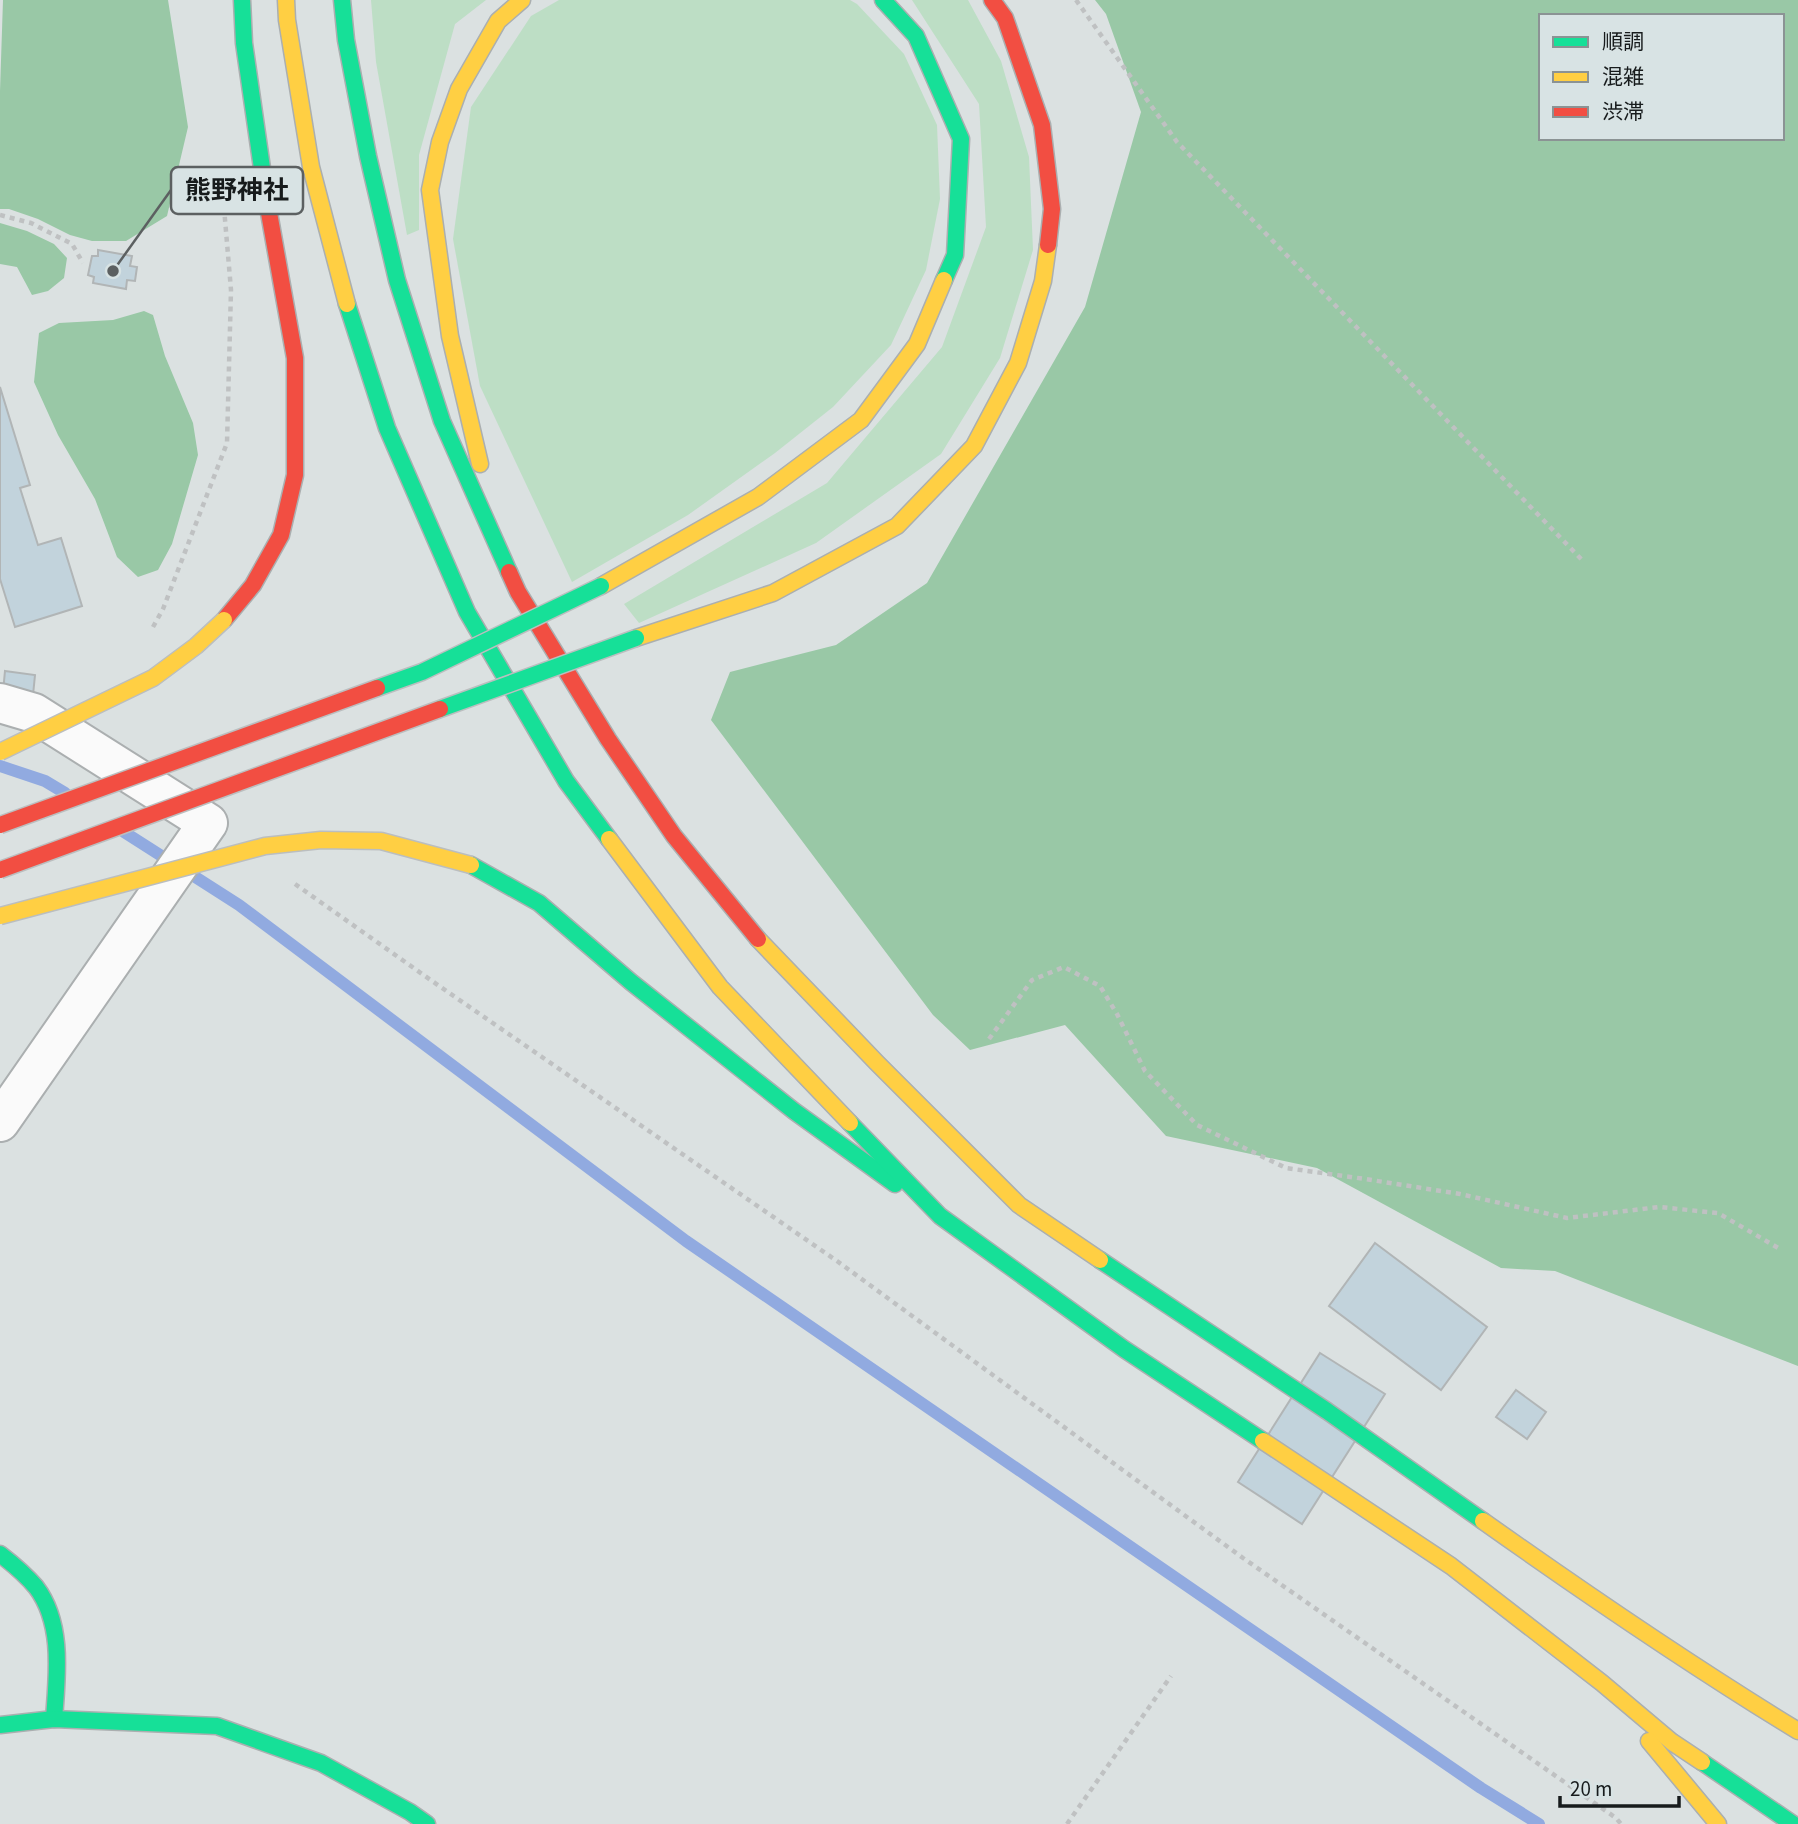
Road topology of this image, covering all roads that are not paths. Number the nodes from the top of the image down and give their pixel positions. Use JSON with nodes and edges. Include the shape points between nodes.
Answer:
{"nodes":[{"id":1,"x":243,"y":0,"type":"edge"},
{"id":2,"x":286,"y":0,"type":"edge"},
{"id":3,"x":342,"y":0,"type":"edge"},
{"id":4,"x":522,"y":0,"type":"edge"},
{"id":5,"x":883,"y":0,"type":"edge"},
{"id":6,"x":992,"y":0,"type":"edge"},
{"id":7,"x":518,"y":592,"type":"junction"},
{"id":8,"x":0,"y":703,"type":"edge"},
{"id":9,"x":0,"y":752,"type":"edge"},
{"id":10,"x":0,"y":825,"type":"edge"},
{"id":11,"x":0,"y":870,"type":"edge"},
{"id":12,"x":0,"y":916,"type":"edge"},
{"id":13,"x":0,"y":1122,"type":"edge"},
{"id":14,"x":940,"y":1216,"type":"junction"},
{"id":15,"x":0,"y":1554,"type":"edge"},
{"id":16,"x":1601,"y":1683,"type":"junction"},
{"id":17,"x":54,"y":1719,"type":"junction"},
{"id":18,"x":0,"y":1725,"type":"edge"},
{"id":19,"x":1793,"y":1737,"type":"edge"},
{"id":20,"x":428,"y":1824,"type":"edge"},
{"id":21,"x":1718,"y":1824,"type":"edge"},
{"id":22,"x":1793,"y":1824,"type":"edge"}],
"edges":[{"from":1,"to":9,"type":"main road","bridge":true,"via":[[244,43],[267,202],[295,358],[295,475],[281,535],[253,585],[195,646],[153,678]]},
{"from":2,"to":14,"type":"main road","via":[[311,167],[341,287],[387,428],[467,612],[566,781],[720,987]]},
{"from":3,"to":7,"type":"main road","via":[[366,143],[397,280],[442,421]]},
{"from":4,"to":7,"type":"main road","via":[[498,20],[459,89],[440,142],[430,190],[450,336],[481,469]]},
{"from":5,"to":10,"type":"main road","bridge":true,"via":[[916,36],[961,139],[956,255],[918,344],[861,420],[758,497],[601,586],[422,672]]},
{"from":6,"to":11,"type":"main road","bridge":true,"via":[[1005,18],[1042,125],[1052,209],[1043,281],[1018,363],[974,446],[897,526],[773,593],[636,638]]},
{"from":7,"to":19,"type":"main road","via":[[608,739],[667,825],[750,931],[1019,1205],[1327,1411]]},
{"from":8,"to":13,"type":"street","via":[[34,713],[208,823]]},
{"from":12,"to":14,"type":"main road","bridge":true,"via":[[265,846],[321,840],[381,841],[471,865],[539,903],[794,1111]]},
{"from":14,"to":16,"type":"main road","via":[[1124,1349],[1451,1566]]},
{"from":15,"to":17,"type":"main road","via":[[39,1588],[50,1611],[57,1640]]},
{"from":16,"to":21,"type":"main road"},
{"from":16,"to":22,"type":"main road","via":[[1672,1742]]},
{"from":17,"to":18,"type":"main road"},
{"from":17,"to":20,"type":"main road","via":[[217,1726],[321,1763]]}]}
